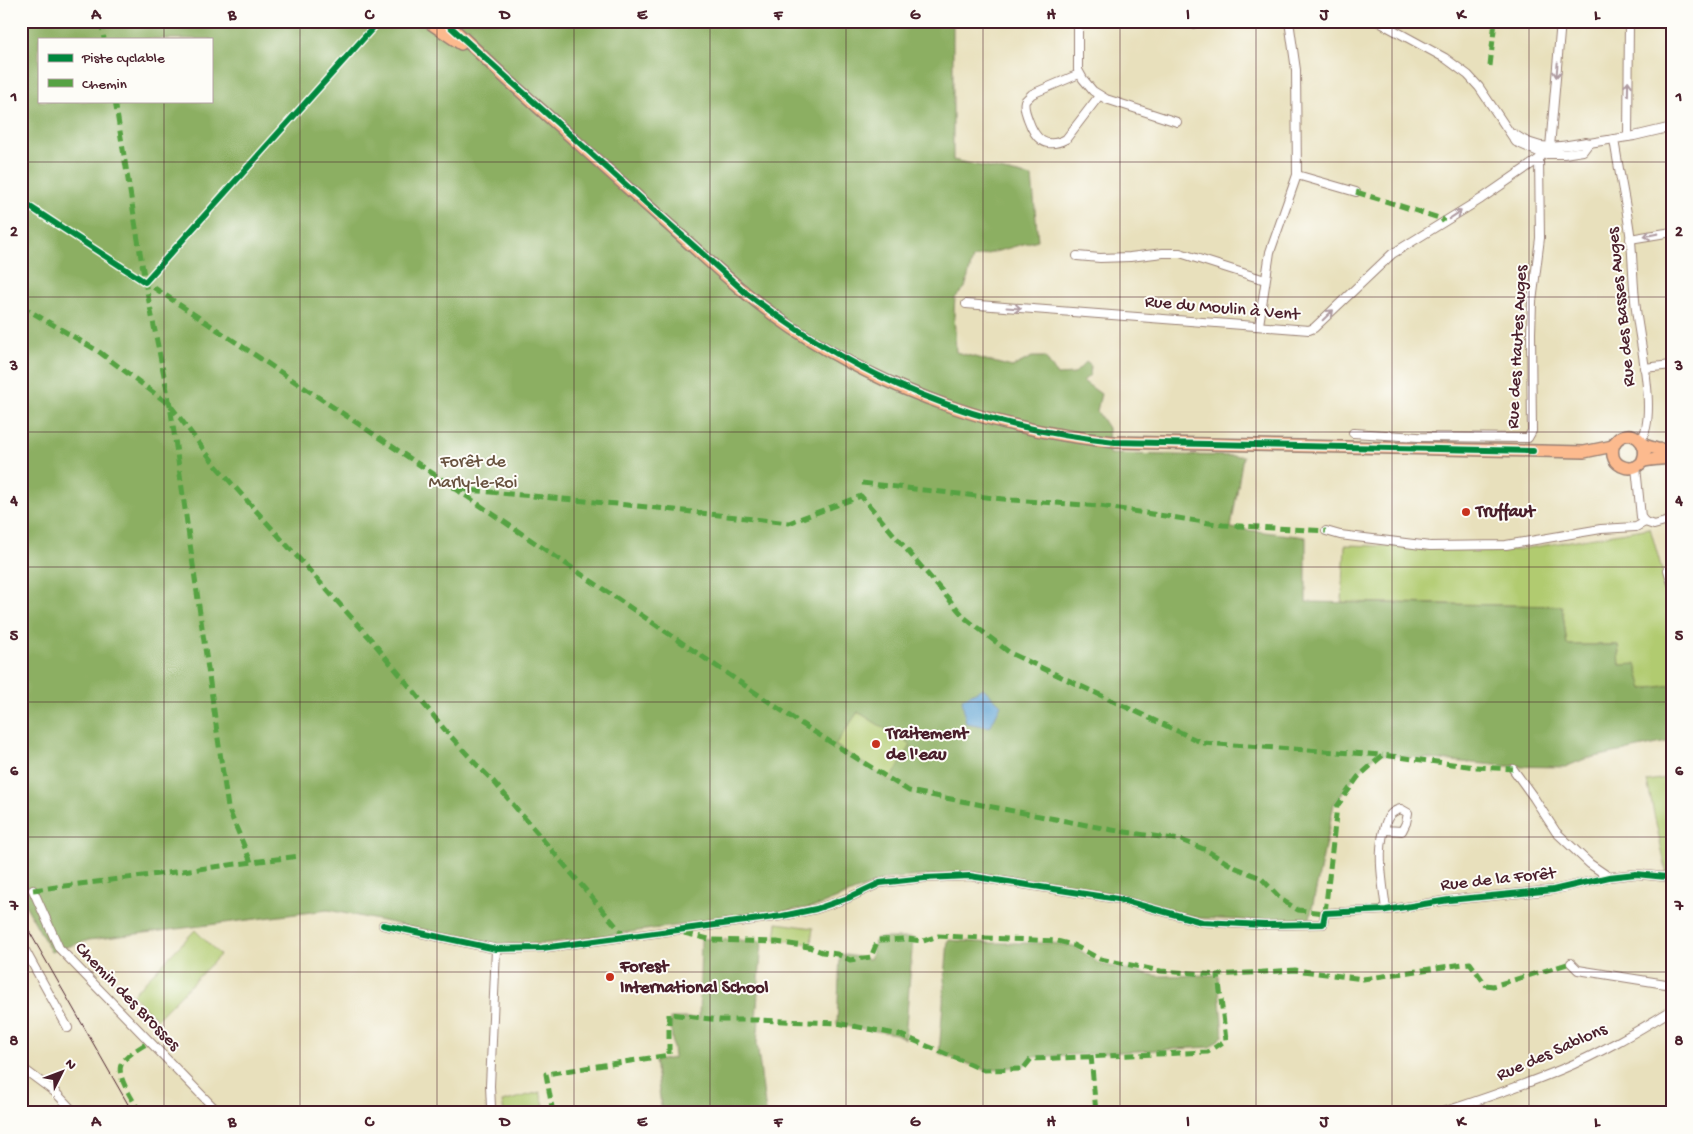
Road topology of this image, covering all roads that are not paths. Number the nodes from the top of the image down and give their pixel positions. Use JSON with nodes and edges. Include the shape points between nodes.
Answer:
{"nodes":[{"id":1,"x":427,"y":21,"type":"edge"},
{"id":2,"x":444,"y":21,"type":"edge"},
{"id":3,"x":1078,"y":21,"type":"edge"},
{"id":4,"x":1289,"y":21,"type":"edge"},
{"id":5,"x":1377,"y":21,"type":"edge"},
{"id":6,"x":1561,"y":21,"type":"edge"},
{"id":7,"x":1629,"y":21,"type":"edge"},
{"id":8,"x":494,"y":68,"type":"junction"},
{"id":9,"x":1079,"y":74,"type":"junction"},
{"id":10,"x":1099,"y":96,"type":"junction"},
{"id":11,"x":1176,"y":122,"type":"dead end"},
{"id":12,"x":1672,"y":127,"type":"edge"},
{"id":13,"x":1510,"y":132,"type":"junction"},
{"id":14,"x":1628,"y":137,"type":"junction"},
{"id":15,"x":1614,"y":139,"type":"junction"},
{"id":16,"x":1552,"y":151,"type":"junction"},
{"id":17,"x":1541,"y":157,"type":"junction"},
{"id":18,"x":1296,"y":175,"type":"junction"},
{"id":19,"x":1356,"y":192,"type":"dead end"},
{"id":20,"x":1672,"y":232,"type":"edge"},
{"id":21,"x":1630,"y":239,"type":"junction"},
{"id":22,"x":1077,"y":256,"type":"dead end"},
{"id":23,"x":1265,"y":280,"type":"junction"},
{"id":24,"x":966,"y":304,"type":"dead end"},
{"id":25,"x":1259,"y":325,"type":"junction"},
{"id":26,"x":1672,"y":365,"type":"edge"},
{"id":27,"x":1644,"y":368,"type":"junction"},
{"id":28,"x":1353,"y":433,"type":"dead end"},
{"id":29,"x":1642,"y":443,"type":"junction"},
{"id":30,"x":1613,"y":446,"type":"junction"},
{"id":31,"x":1672,"y":450,"type":"edge"},
{"id":32,"x":1584,"y":452,"type":"junction"},
{"id":33,"x":1672,"y":458,"type":"edge"},
{"id":34,"x":1614,"y":459,"type":"junction"},
{"id":35,"x":1639,"y":464,"type":"junction"},
{"id":36,"x":1672,"y":520,"type":"edge"},
{"id":37,"x":1645,"y":522,"type":"junction"},
{"id":38,"x":1326,"y":532,"type":"dead end"},
{"id":39,"x":1668,"y":570,"type":"dead end"},
{"id":40,"x":1672,"y":584,"type":"edge"},
{"id":41,"x":1513,"y":769,"type":"dead end"},
{"id":42,"x":1384,"y":830,"type":"dead end"},
{"id":43,"x":1609,"y":877,"type":"junction"},
{"id":44,"x":1672,"y":880,"type":"edge"},
{"id":45,"x":33,"y":890,"type":"dead end"},
{"id":46,"x":1386,"y":910,"type":"junction"},
{"id":47,"x":383,"y":925,"type":"dead end"},
{"id":48,"x":21,"y":943,"type":"edge"},
{"id":49,"x":496,"y":949,"type":"junction"},
{"id":50,"x":1571,"y":962,"type":"dead end"},
{"id":51,"x":1672,"y":986,"type":"edge"},
{"id":52,"x":1672,"y":1010,"type":"edge"},
{"id":53,"x":68,"y":1028,"type":"dead end"},
{"id":54,"x":21,"y":1067,"type":"edge"},
{"id":55,"x":75,"y":1113,"type":"edge"},
{"id":56,"x":219,"y":1113,"type":"edge"},
{"id":57,"x":493,"y":1113,"type":"edge"},
{"id":58,"x":1440,"y":1113,"type":"edge"}],
"edges":[{"from":1,"to":8,"type":"main road"},
{"from":2,"to":8,"type":"main road"},
{"from":3,"to":9,"type":"street"},
{"from":4,"to":18,"type":"street","via":[[1296,70]]},
{"from":5,"to":13,"type":"street","via":[[1440,55],[1468,75]]},
{"from":6,"to":16,"type":"street","one_way":true},
{"from":14,"to":7,"type":"street","one_way":true},
{"from":8,"to":32,"type":"main road","via":[[769,311],[868,372],[955,408],[1044,432],[1115,442]]},
{"from":9,"to":10,"type":"street"},
{"from":9,"to":10,"type":"street","via":[[1025,100],[1024,110],[1035,135],[1047,143],[1066,139]]},
{"from":10,"to":11,"type":"street"},
{"from":12,"to":14,"type":"street"},
{"from":13,"to":16,"type":"street"},
{"from":13,"to":17,"type":"street","via":[[1516,142]]},
{"from":14,"to":15,"type":"street"},
{"from":15,"to":16,"type":"street"},
{"from":15,"to":21,"type":"street","name":"Rue des Basses Auges"},
{"from":16,"to":17,"type":"street"},
{"from":25,"to":17,"type":"street","name":"Rue du Moulin à Vent","one_way":true,"via":[[1303,331],[1314,328],[1392,254]]},
{"from":17,"to":28,"type":"street","name":"Rue des Hautes Auges","via":[[1540,238],[1532,302],[1532,431],[1528,438]]},
{"from":18,"to":19,"type":"street"},
{"from":18,"to":23,"type":"street","via":[[1270,252]]},
{"from":20,"to":21,"type":"street","one_way":true},
{"from":21,"to":27,"type":"street","name":"Rue des Basses Auges"},
{"from":22,"to":23,"type":"street","via":[[1110,258],[1180,253]]},
{"from":23,"to":25,"type":"street"},
{"from":24,"to":25,"type":"street","name":"Rue du Moulin à Vent","one_way":true},
{"from":26,"to":27,"type":"street"},
{"from":27,"to":29,"type":"street","name":"Rue des Basses Auges","via":[[1647,416]]},
{"from":29,"to":30,"type":"main road","via":[[1636,437],[1625,436]]},
{"from":29,"to":31,"type":"main road"},
{"from":29,"to":35,"type":"main road","via":[[1645,456]]},
{"from":30,"to":32,"type":"main road"},
{"from":30,"to":34,"type":"main road"},
{"from":32,"to":34,"type":"main road"},
{"from":33,"to":35,"type":"main road"},
{"from":34,"to":35,"type":"main road","via":[[1625,468]]},
{"from":35,"to":37,"type":"street","via":[[1641,517]]},
{"from":36,"to":37,"type":"street","via":[[1654,525]]},
{"from":37,"to":38,"type":"street","via":[[1636,527],[1601,529],[1506,546],[1430,546]]},
{"from":39,"to":40,"type":"street"},
{"from":41,"to":43,"type":"street","via":[[1556,832]]},
{"from":42,"to":46,"type":"street","via":[[1381,870]]},
{"from":43,"to":44,"type":"street","name":"Rue de la Forêt","via":[[1636,874]]},
{"from":43,"to":46,"type":"street","name":"Rue de la Forêt","via":[[1553,890]]},
{"from":45,"to":56,"type":"street","name":"Chemin des Brosses","via":[[59,948]]},
{"from":46,"to":49,"type":"street","name":"Rue de la Forêt","via":[[1325,913],[1322,924],[1202,922],[1118,899],[970,876],[924,878],[880,883],[816,909],[782,916],[542,948]]},
{"from":47,"to":49,"type":"street"},
{"from":48,"to":53,"type":"street"},
{"from":49,"to":57,"type":"street","via":[[490,1086]]},
{"from":50,"to":51,"type":"street","via":[[1578,970]]},
{"from":52,"to":58,"type":"street","name":"Rue des Sablons","via":[[1561,1070]]},
{"from":54,"to":55,"type":"street","via":[[56,1093]]}]}
